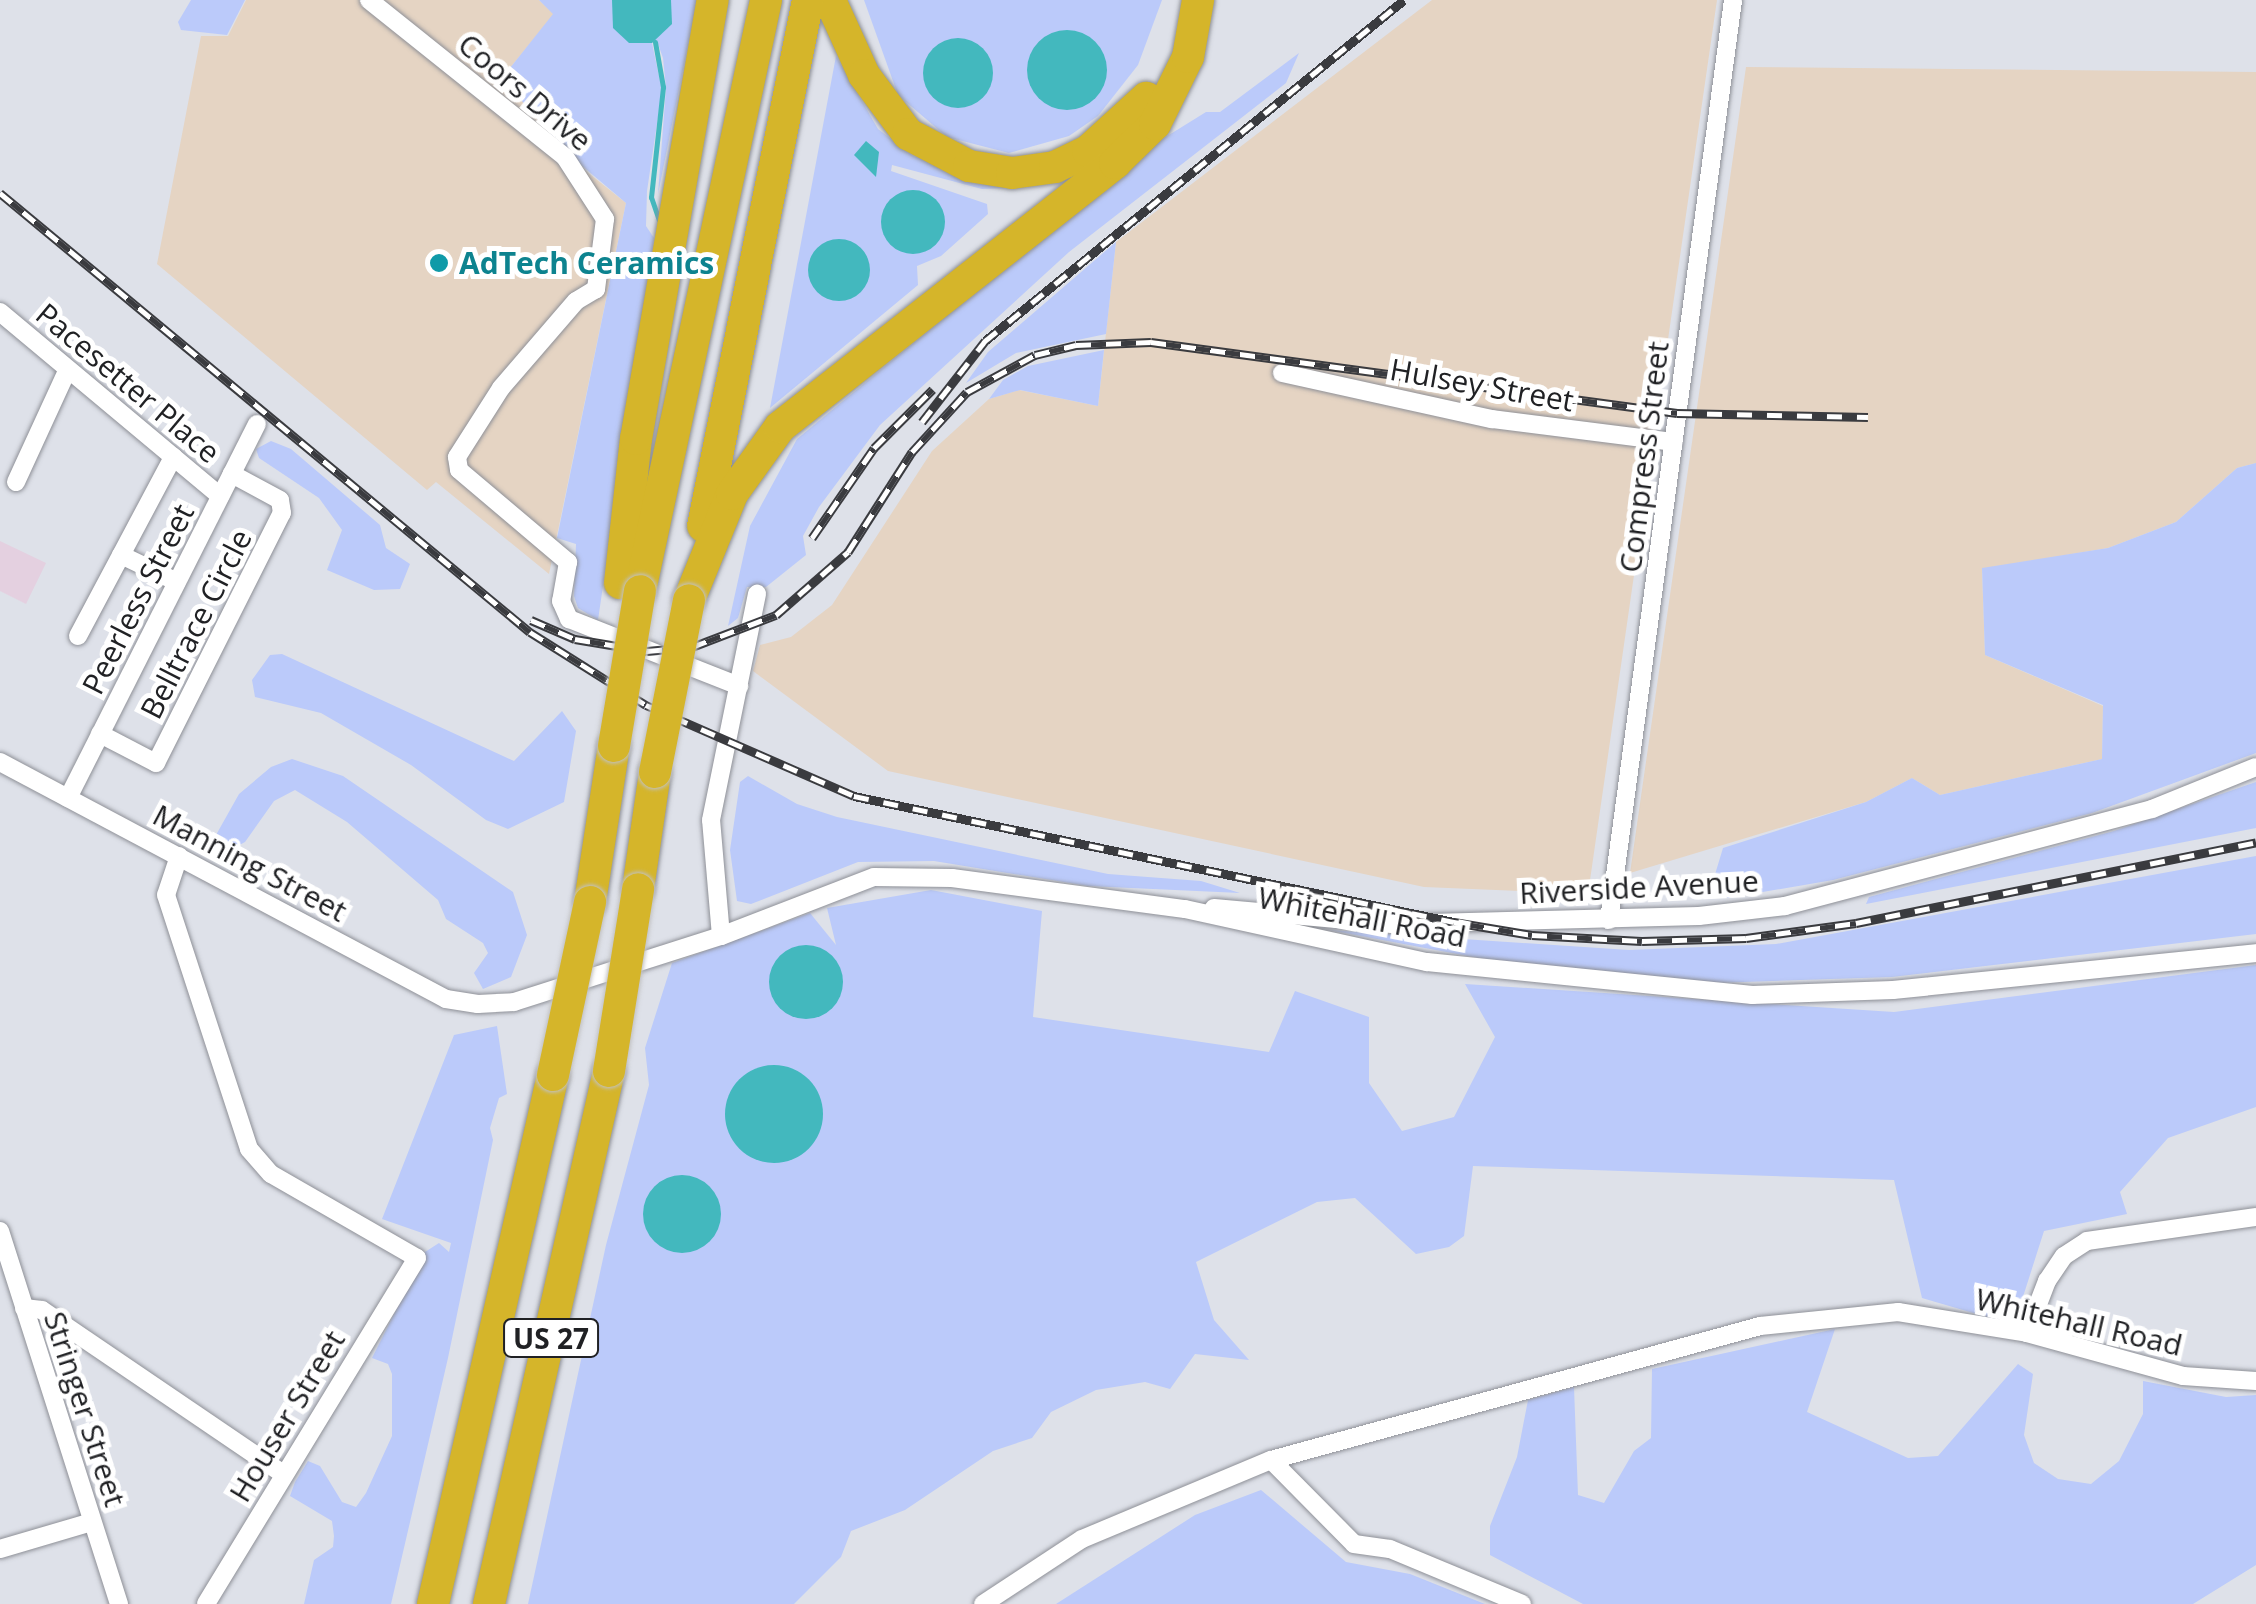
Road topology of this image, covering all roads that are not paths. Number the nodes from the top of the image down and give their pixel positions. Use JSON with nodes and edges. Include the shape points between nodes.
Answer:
{"nodes":[{"id":1,"x":370,"y":0,"type":"edge"},
{"id":2,"x":714,"y":0,"type":"edge"},
{"id":3,"x":766,"y":0,"type":"edge"},
{"id":4,"x":808,"y":0,"type":"edge"},
{"id":5,"x":830,"y":0,"type":"edge"},
{"id":6,"x":1178,"y":0,"type":"edge"},
{"id":7,"x":1198,"y":0,"type":"edge"},
{"id":8,"x":1733,"y":0,"type":"edge"},
{"id":9,"x":0,"y":312,"type":"edge"},
{"id":10,"x":68,"y":369,"type":"junction"},
{"id":11,"x":1282,"y":373,"type":"dead end"},
{"id":12,"x":257,"y":424,"type":"dead end"},
{"id":13,"x":1674,"y":442,"type":"junction"},
{"id":14,"x":174,"y":457,"type":"junction"},
{"id":15,"x":232,"y":474,"type":"junction"},
{"id":16,"x":16,"y":482,"type":"dead end"},
{"id":17,"x":220,"y":496,"type":"junction"},
{"id":18,"x":121,"y":555,"type":"junction"},
{"id":19,"x":177,"y":582,"type":"junction"},
{"id":20,"x":630,"y":587,"type":"junction"},
{"id":21,"x":757,"y":594,"type":"dead end"},
{"id":22,"x":689,"y":600,"type":"junction"},
{"id":23,"x":78,"y":636,"type":"dead end"},
{"id":24,"x":739,"y":686,"type":"junction"},
{"id":25,"x":100,"y":734,"type":"junction"},
{"id":26,"x":0,"y":762,"type":"edge"},
{"id":27,"x":2256,"y":767,"type":"edge"},
{"id":28,"x":68,"y":798,"type":"junction"},
{"id":29,"x":180,"y":856,"type":"junction"},
{"id":30,"x":1185,"y":909,"type":"junction"},
{"id":31,"x":1609,"y":920,"type":"junction"},
{"id":32,"x":721,"y":936,"type":"junction"},
{"id":33,"x":2256,"y":953,"type":"edge"},
{"id":34,"x":478,"y":1004,"type":"joint"},
{"id":35,"x":2256,"y":1218,"type":"edge"},
{"id":36,"x":0,"y":1231,"type":"edge"},
{"id":37,"x":24,"y":1308,"type":"junction"},
{"id":38,"x":2027,"y":1333,"type":"junction"},
{"id":39,"x":2256,"y":1381,"type":"edge"},
{"id":40,"x":1270,"y":1460,"type":"junction"},
{"id":41,"x":283,"y":1474,"type":"junction"},
{"id":42,"x":92,"y":1522,"type":"junction"},
{"id":43,"x":0,"y":1549,"type":"edge"},
{"id":44,"x":119,"y":1604,"type":"edge"},
{"id":45,"x":206,"y":1604,"type":"edge"},
{"id":46,"x":433,"y":1604,"type":"edge"},
{"id":47,"x":488,"y":1604,"type":"edge"},
{"id":48,"x":984,"y":1604,"type":"edge"},
{"id":49,"x":1522,"y":1604,"type":"edge"}],
"edges":[{"from":1,"to":24,"type":"street","name":"Coors Drive","via":[[565,157],[605,219],[596,289],[576,301],[501,388],[456,457],[459,470],[568,562],[561,602],[569,619]]},
{"from":2,"to":20,"type":"highway","via":[[636,440]]},
{"from":3,"to":20,"type":"highway","number":"US 27"},
{"from":4,"to":22,"type":"highway","number":"US 27"},
{"from":5,"to":6,"type":"highway","via":[[864,75],[908,134],[969,166],[1012,173],[1055,167],[1129,120],[1160,76]]},
{"from":7,"to":22,"type":"highway","via":[[1188,58],[1155,124],[1115,163],[780,427],[732,494]]},
{"from":8,"to":13,"type":"street","name":"Compress Street"},
{"from":9,"to":10,"type":"street","name":"Pacesetter Place"},
{"from":10,"to":14,"type":"street","name":"Pacesetter Place"},
{"from":10,"to":16,"type":"street"},
{"from":11,"to":13,"type":"street","name":"Hulsey Street","via":[[1492,418]]},
{"from":12,"to":15,"type":"street","name":"Peerless Street"},
{"from":13,"to":31,"type":"street","name":"Compress Street"},
{"from":14,"to":17,"type":"street","name":"Pacesetter Place"},
{"from":14,"to":18,"type":"street"},
{"from":15,"to":17,"type":"street","name":"Peerless Street"},
{"from":15,"to":25,"type":"street","name":"Belltrace Circle","via":[[280,500],[282,513],[156,764]]},
{"from":17,"to":19,"type":"street","name":"Peerless Street"},
{"from":18,"to":19,"type":"street"},
{"from":18,"to":23,"type":"street"},
{"from":19,"to":25,"type":"street","name":"Peerless Street"},
{"from":20,"to":46,"type":"highway","number":"US 27","bridge":true,"via":[[590,902]]},
{"from":21,"to":24,"type":"street"},
{"from":22,"to":47,"type":"highway","number":"US 27","bridge":true,"via":[[609,1072]]},
{"from":24,"to":32,"type":"street","via":[[711,820]]},
{"from":25,"to":28,"type":"street","name":"Peerless Street"},
{"from":26,"to":28,"type":"street","name":"Manning Street"},
{"from":27,"to":31,"type":"street","name":"Riverside Avenue","via":[[2152,809],[1785,906]]},
{"from":28,"to":29,"type":"street","name":"Manning Street"},
{"from":29,"to":34,"type":"street","name":"Manning Street","via":[[446,999]]},
{"from":29,"to":41,"type":"street","name":"Houser Street","via":[[166,895],[249,1149],[271,1174],[416,1258]]},
{"from":30,"to":31,"type":"street","name":"Riverside Avenue","via":[[1244,908],[1392,924]]},
{"from":30,"to":32,"type":"street","name":"Whitehall Road","via":[[952,878],[874,876]]},
{"from":30,"to":33,"type":"street","name":"Whitehall Road","via":[[1427,962],[1752,995],[1894,990]]},
{"from":32,"to":34,"type":"street","name":"Whitehall Road","via":[[514,1002]]},
{"from":35,"to":38,"type":"street","via":[[2087,1242],[2064,1256],[2046,1281]]},
{"from":36,"to":37,"type":"street","name":"Stringer Street"},
{"from":37,"to":41,"type":"street","via":[[42,1310]]},
{"from":37,"to":42,"type":"street","name":"Stringer Street"},
{"from":38,"to":39,"type":"street","name":"Whitehall Road","via":[[2183,1376]]},
{"from":38,"to":40,"type":"street","name":"Whitehall Road","via":[[1898,1312],[1760,1326]]},
{"from":40,"to":48,"type":"street","name":"Whitehall Road","via":[[1082,1539]]},
{"from":40,"to":49,"type":"street","via":[[1354,1544],[1390,1550]]},
{"from":41,"to":45,"type":"street","name":"Houser Street"},
{"from":42,"to":43,"type":"street"},
{"from":42,"to":44,"type":"street","name":"Stringer Street"}]}
